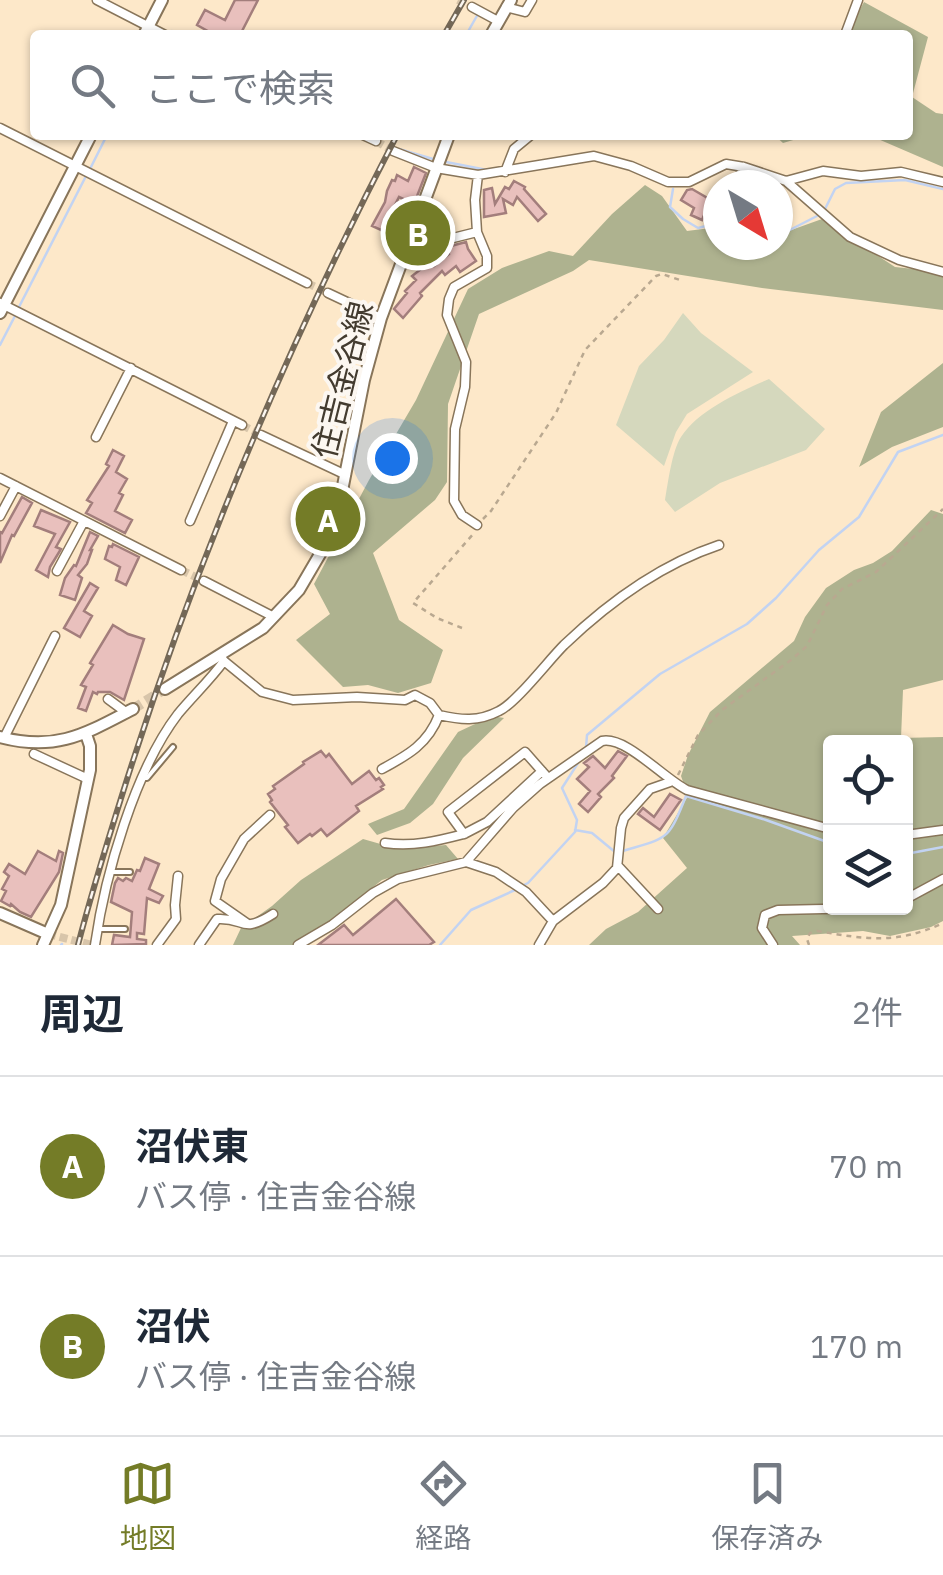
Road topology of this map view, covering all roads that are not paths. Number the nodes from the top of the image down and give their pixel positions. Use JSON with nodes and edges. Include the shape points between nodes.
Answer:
{"nodes":[{"id":1,"x":97,"y":0,"type":"edge"},
{"id":2,"x":162,"y":0,"type":"edge"},
{"id":3,"x":532,"y":0,"type":"edge"},
{"id":4,"x":858,"y":0,"type":"edge"},
{"id":5,"x":509,"y":4,"type":"edge"},
{"id":6,"x":477,"y":10,"type":"dead end"},
{"id":7,"x":498,"y":21,"type":"junction"},
{"id":8,"x":144,"y":30,"type":"edge"},
{"id":9,"x":147,"y":30,"type":"edge"},
{"id":10,"x":493,"y":30,"type":"edge"},
{"id":11,"x":846,"y":30,"type":"edge"},
{"id":12,"x":0,"y":128,"type":"edge"},
{"id":13,"x":90,"y":140,"type":"edge"},
{"id":14,"x":447,"y":140,"type":"edge"},
{"id":15,"x":525,"y":140,"type":"edge"},
{"id":16,"x":393,"y":151,"type":"tunnel mouth"},
{"id":17,"x":744,"y":167,"type":"junction"},
{"id":18,"x":436,"y":168,"type":"junction"},
{"id":19,"x":83,"y":170,"type":"junction"},
{"id":20,"x":742,"y":170,"type":"edge"},
{"id":21,"x":753,"y":170,"type":"edge"},
{"id":22,"x":505,"y":172,"type":"junction"},
{"id":23,"x":478,"y":175,"type":"junction"},
{"id":24,"x":793,"y":179,"type":"edge"},
{"id":25,"x":943,"y":182,"type":"edge"},
{"id":26,"x":793,"y":187,"type":"edge"},
{"id":27,"x":478,"y":232,"type":"junction"},
{"id":28,"x":408,"y":243,"type":"junction"},
{"id":29,"x":943,"y":272,"type":"edge"},
{"id":30,"x":307,"y":283,"type":"tunnel mouth"},
{"id":31,"x":328,"y":293,"type":"tunnel mouth"},
{"id":32,"x":7,"y":308,"type":"edge"},
{"id":33,"x":381,"y":318,"type":"junction"},
{"id":34,"x":131,"y":368,"type":"junction"},
{"id":35,"x":261,"y":435,"type":"tunnel mouth"},
{"id":36,"x":96,"y":437,"type":"dead end"},
{"id":37,"x":346,"y":476,"type":"junction"},
{"id":38,"x":0,"y":478,"type":"edge"},
{"id":39,"x":16,"y":486,"type":"junction"},
{"id":40,"x":0,"y":516,"type":"edge"},
{"id":41,"x":84,"y":521,"type":"junction"},
{"id":42,"x":190,"y":522,"type":"dead end"},
{"id":43,"x":477,"y":525,"type":"road end"},
{"id":44,"x":718,"y":545,"type":"dead end"},
{"id":45,"x":181,"y":570,"type":"tunnel mouth"},
{"id":46,"x":57,"y":572,"type":"dead end"},
{"id":47,"x":204,"y":581,"type":"tunnel mouth"},
{"id":48,"x":274,"y":617,"type":"junction"},
{"id":49,"x":55,"y":636,"type":"dead end"},
{"id":50,"x":222,"y":658,"type":"junction"},
{"id":51,"x":166,"y":689,"type":"tunnel mouth"},
{"id":52,"x":108,"y":699,"type":"dead end"},
{"id":53,"x":130,"y":711,"type":"joint"},
{"id":54,"x":439,"y":715,"type":"junction"},
{"id":55,"x":86,"y":734,"type":"junction"},
{"id":56,"x":2,"y":737,"type":"edge"},
{"id":57,"x":173,"y":747,"type":"dead end"},
{"id":58,"x":34,"y":754,"type":"dead end"},
{"id":59,"x":382,"y":769,"type":"dead end"},
{"id":60,"x":545,"y":775,"type":"junction"},
{"id":61,"x":144,"y":778,"type":"junction"},
{"id":62,"x":88,"y":779,"type":"junction"},
{"id":63,"x":670,"y":782,"type":"junction"},
{"id":64,"x":270,"y":815,"type":"dead end"},
{"id":65,"x":823,"y":828,"type":"edge"},
{"id":66,"x":943,"y":830,"type":"edge"},
{"id":67,"x":464,"y":834,"type":"junction"},
{"id":68,"x":913,"y":834,"type":"edge"},
{"id":69,"x":385,"y":842,"type":"dead end"},
{"id":70,"x":619,"y":861,"type":"junction"},
{"id":71,"x":466,"y":862,"type":"junction"},
{"id":72,"x":111,"y":872,"type":"junction"},
{"id":73,"x":130,"y":872,"type":"dead end"},
{"id":74,"x":178,"y":876,"type":"dead end"},
{"id":75,"x":943,"y":879,"type":"edge"},
{"id":76,"x":913,"y":895,"type":"edge"},
{"id":77,"x":658,"y":909,"type":"dead end"},
{"id":78,"x":823,"y":909,"type":"edge"},
{"id":79,"x":0,"y":913,"type":"edge"},
{"id":80,"x":273,"y":914,"type":"dead end"},
{"id":81,"x":553,"y":922,"type":"junction"},
{"id":82,"x":248,"y":924,"type":"junction"},
{"id":83,"x":98,"y":928,"type":"junction"},
{"id":84,"x":125,"y":929,"type":"dead end"},
{"id":85,"x":46,"y":940,"type":"edge"},
{"id":86,"x":95,"y":945,"type":"edge"},
{"id":87,"x":157,"y":945,"type":"edge"},
{"id":88,"x":199,"y":945,"type":"edge"},
{"id":89,"x":298,"y":945,"type":"edge"},
{"id":90,"x":538,"y":945,"type":"edge"},
{"id":91,"x":773,"y":945,"type":"edge"}],
"edges":[{"from":1,"to":8,"type":"street"},
{"from":2,"to":9,"type":"main road"},
{"from":3,"to":5,"type":"street","via":[[524,12]]},
{"from":4,"to":11,"type":"street"},
{"from":5,"to":7,"type":"main road"},
{"from":6,"to":7,"type":"street"},
{"from":7,"to":10,"type":"main road"},
{"from":12,"to":19,"type":"street"},
{"from":13,"to":19,"type":"main road"},
{"from":14,"to":18,"type":"main road","name":"住吉金谷線"},
{"from":15,"to":22,"type":"street"},
{"from":16,"to":18,"type":"street"},
{"from":17,"to":20,"type":"street"},
{"from":17,"to":21,"type":"street"},
{"from":17,"to":22,"type":"street","via":[[726,164],[690,182],[668,182],[594,156]]},
{"from":18,"to":23,"type":"street"},
{"from":18,"to":28,"type":"main road","name":"住吉金谷線"},
{"from":19,"to":30,"type":"street"},
{"from":19,"to":32,"type":"main road"},
{"from":22,"to":23,"type":"street"},
{"from":23,"to":27,"type":"street"},
{"from":24,"to":25,"type":"street","via":[[823,171],[901,172]]},
{"from":26,"to":29,"type":"street","via":[[850,237]]},
{"from":27,"to":28,"type":"street","via":[[428,248]]},
{"from":27,"to":43,"type":"street","via":[[487,268],[454,288],[448,315],[466,362],[454,429],[454,501]]},
{"from":28,"to":33,"type":"main road","name":"住吉金谷線"},
{"from":31,"to":33,"type":"street"},
{"from":32,"to":34,"type":"street"},
{"from":33,"to":37,"type":"main road","name":"住吉金谷線"},
{"from":34,"to":36,"type":"street"},
{"from":34,"to":42,"type":"street","via":[[237,423]]},
{"from":35,"to":37,"type":"street"},
{"from":37,"to":48,"type":"main road","name":"住吉金谷線","via":[[323,549]]},
{"from":38,"to":39,"type":"street"},
{"from":39,"to":40,"type":"street"},
{"from":39,"to":41,"type":"street"},
{"from":41,"to":45,"type":"street"},
{"from":41,"to":46,"type":"street"},
{"from":44,"to":54,"type":"street","via":[[641,582],[564,644],[502,710],[467,722]]},
{"from":47,"to":48,"type":"street"},
{"from":48,"to":50,"type":"main road","name":"住吉金谷線"},
{"from":49,"to":56,"type":"street"},
{"from":50,"to":51,"type":"main road","name":"住吉金谷線"},
{"from":50,"to":54,"type":"street","via":[[262,692],[293,700],[415,696]]},
{"from":50,"to":61,"type":"street","via":[[178,715]]},
{"from":52,"to":53,"type":"street"},
{"from":53,"to":55,"type":"main road"},
{"from":54,"to":59,"type":"street","via":[[414,750]]},
{"from":55,"to":56,"type":"main road","via":[[43,743]]},
{"from":55,"to":62,"type":"main road"},
{"from":57,"to":61,"type":"lane"},
{"from":58,"to":62,"type":"street"},
{"from":60,"to":63,"type":"street","via":[[612,739]]},
{"from":60,"to":67,"type":"street"},
{"from":60,"to":67,"type":"street","via":[[525,752],[448,812]]},
{"from":60,"to":71,"type":"street"},
{"from":61,"to":72,"type":"street"},
{"from":62,"to":85,"type":"main road","via":[[61,905]]},
{"from":63,"to":65,"type":"street"},
{"from":63,"to":70,"type":"street","via":[[650,790],[624,818]]},
{"from":64,"to":82,"type":"street","via":[[244,839],[215,901]]},
{"from":66,"to":68,"type":"street"},
{"from":67,"to":69,"type":"street","via":[[405,846]]},
{"from":70,"to":77,"type":"street"},
{"from":70,"to":81,"type":"street","via":[[604,882]]},
{"from":71,"to":81,"type":"street","via":[[525,891]]},
{"from":71,"to":89,"type":"street","via":[[398,879]]},
{"from":72,"to":73,"type":"lane"},
{"from":72,"to":83,"type":"street"},
{"from":74,"to":87,"type":"street","via":[[176,919]]},
{"from":75,"to":76,"type":"street"},
{"from":78,"to":91,"type":"street","via":[[765,915],[762,928]]},
{"from":79,"to":85,"type":"main road"},
{"from":80,"to":82,"type":"street"},
{"from":81,"to":90,"type":"street"},
{"from":82,"to":88,"type":"street","via":[[216,919]]},
{"from":83,"to":84,"type":"lane"},
{"from":83,"to":86,"type":"street"}]}
